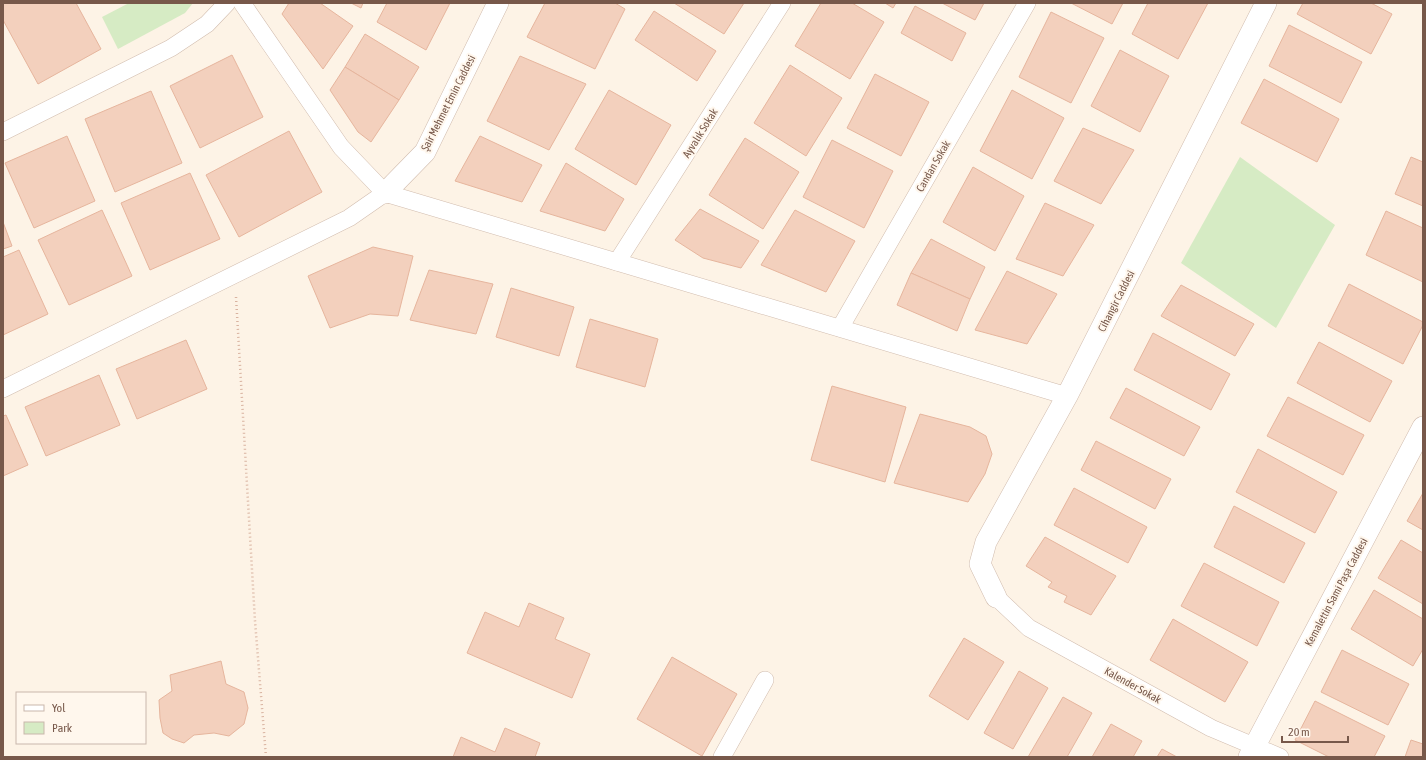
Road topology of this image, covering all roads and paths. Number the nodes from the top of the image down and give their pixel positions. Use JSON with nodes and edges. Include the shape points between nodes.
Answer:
{"nodes":[{"id":1,"x":227,"y":3,"type":"edge"},
{"id":2,"x":242,"y":3,"type":"edge"},
{"id":3,"x":498,"y":3,"type":"edge"},
{"id":4,"x":782,"y":3,"type":"edge"},
{"id":5,"x":1027,"y":3,"type":"edge"},
{"id":6,"x":1266,"y":3,"type":"edge"},
{"id":7,"x":3,"y":132,"type":"edge"},
{"id":8,"x":385,"y":193,"type":"junction"},
{"id":9,"x":617,"y":262,"type":"junction"},
{"id":10,"x":236,"y":295,"type":"dead end"},
{"id":11,"x":840,"y":328,"type":"junction"},
{"id":12,"x":3,"y":389,"type":"edge"},
{"id":13,"x":1067,"y":396,"type":"junction"},
{"id":14,"x":1423,"y":427,"type":"edge"},
{"id":15,"x":996,"y":597,"type":"joint"},
{"id":16,"x":765,"y":680,"type":"dead end"},
{"id":17,"x":1252,"y":752,"type":"edge"},
{"id":18,"x":266,"y":757,"type":"edge"},
{"id":19,"x":722,"y":757,"type":"edge"},
{"id":20,"x":1280,"y":757,"type":"edge"}],
"edges":[{"from":1,"to":7,"type":"street","via":[[207,24],[171,48]]},
{"from":2,"to":8,"type":"street","via":[[341,147]]},
{"from":3,"to":8,"type":"street","name":"Şair Mehmet Emin Caddesi","via":[[425,152]]},
{"from":4,"to":9,"type":"street","name":"Ayvalık Sokak"},
{"from":5,"to":11,"type":"street","name":"Candan Sokak"},
{"from":6,"to":13,"type":"street","name":"Cihangir Caddesi"},
{"from":8,"to":9,"type":"street"},
{"from":8,"to":12,"type":"street","via":[[349,218]]},
{"from":9,"to":11,"type":"street"},
{"from":10,"to":18,"type":"path","via":[[255,622]]},
{"from":11,"to":13,"type":"street"},
{"from":13,"to":15,"type":"street","name":"Cihangir Caddesi","via":[[986,542],[980,564]]},
{"from":14,"to":17,"type":"street","name":"Kemalettin Sami Paşa Caddesi"},
{"from":15,"to":17,"type":"street","name":"Kalender Sokak","via":[[1029,628]]},
{"from":16,"to":19,"type":"street"},
{"from":17,"to":20,"type":"street","name":"Kalender Sokak"}]}
